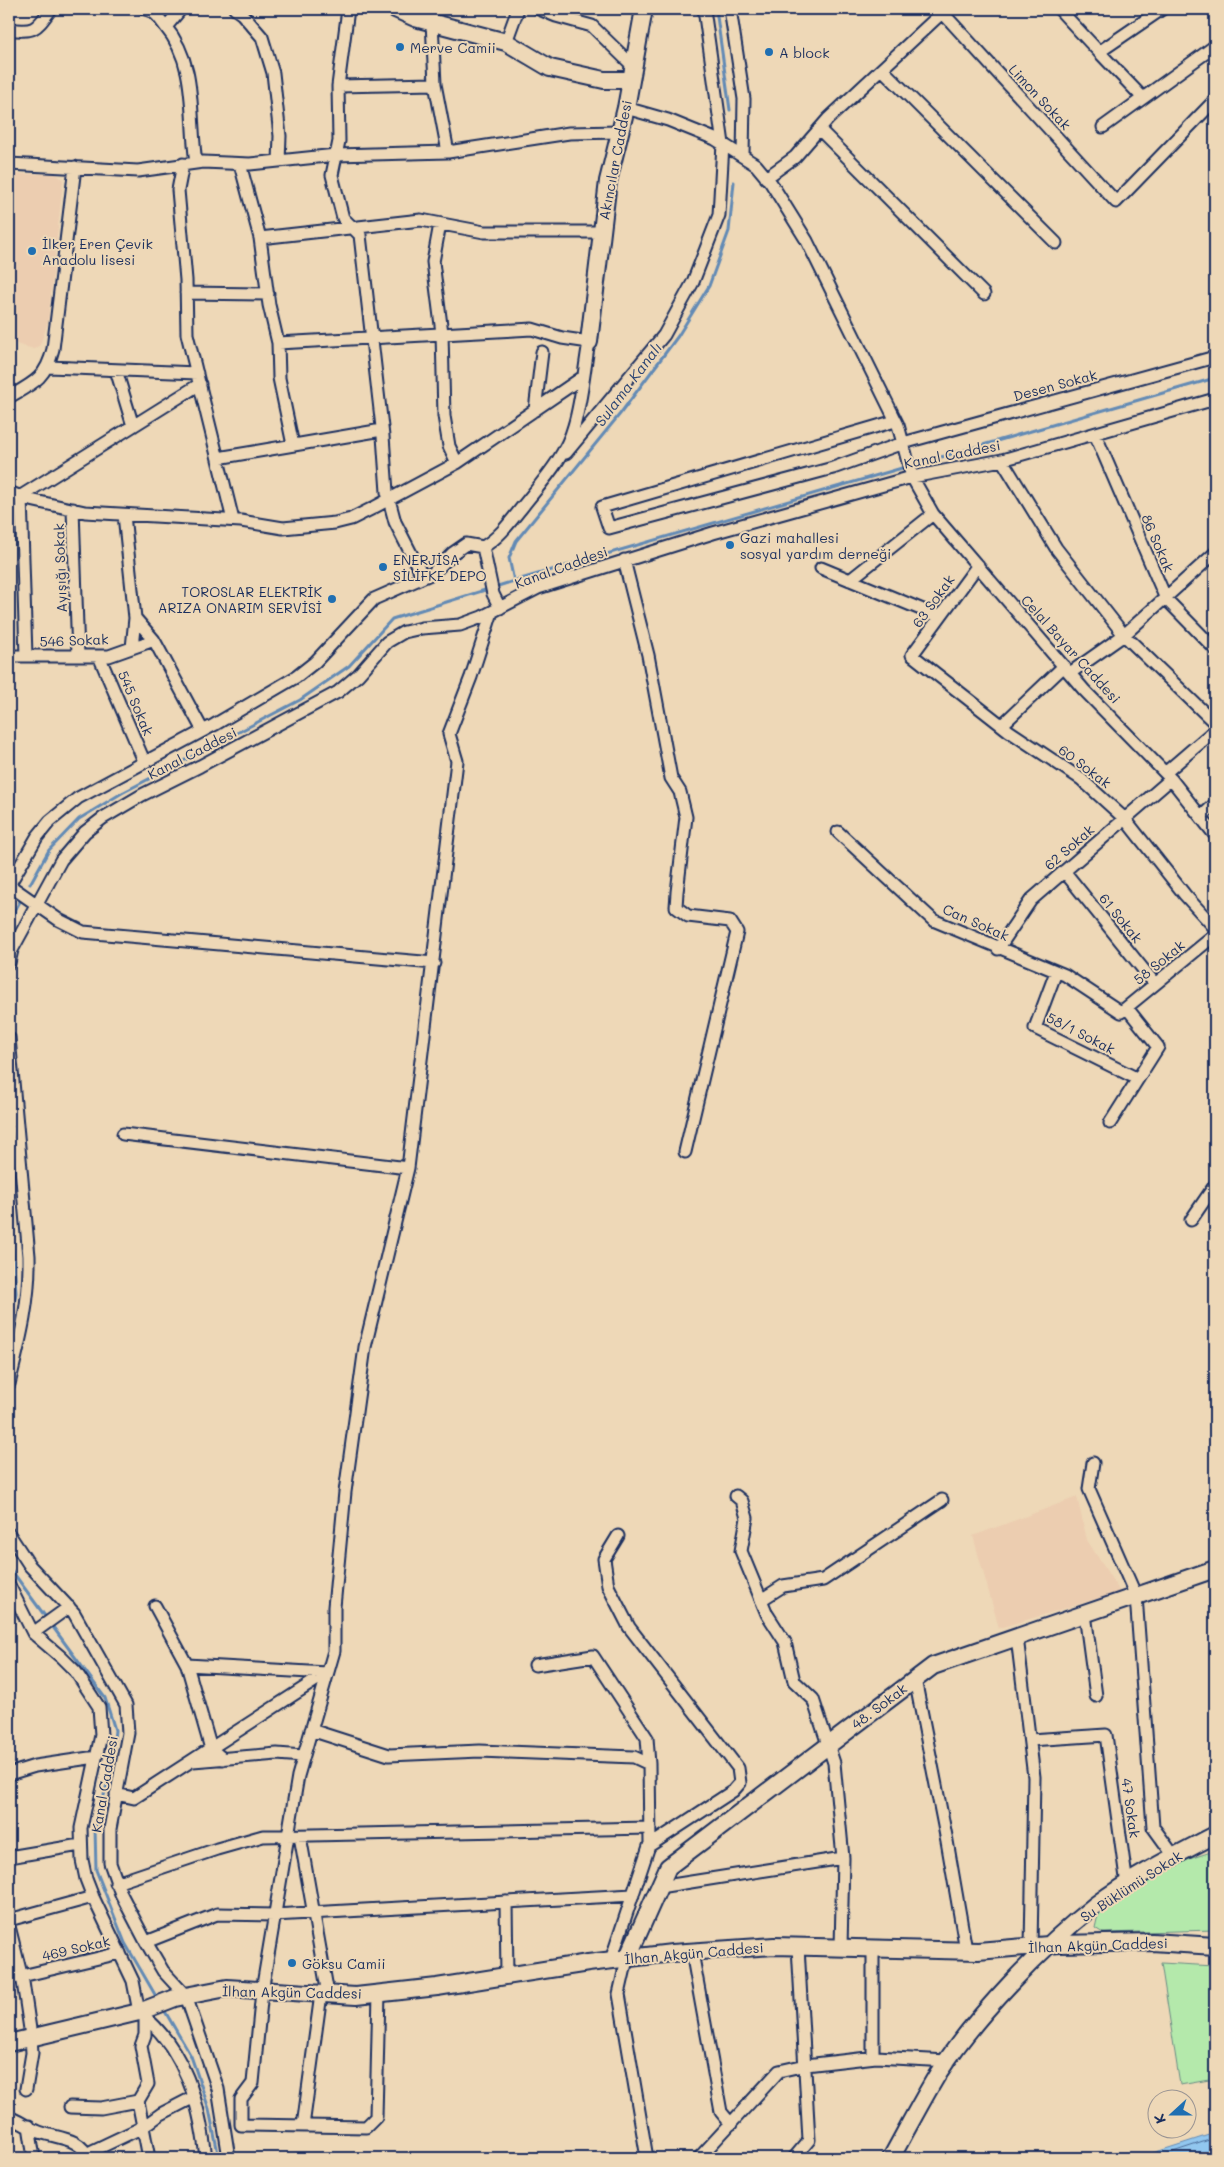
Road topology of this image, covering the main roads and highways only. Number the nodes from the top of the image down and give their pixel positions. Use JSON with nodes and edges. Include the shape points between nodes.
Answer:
{"nodes":[{"id":1,"x":395,"y":9,"type":"edge"},
{"id":2,"x":644,"y":9,"type":"edge"},
{"id":3,"x":632,"y":73,"type":"junction"},
{"id":4,"x":588,"y":342,"type":"road end"},
{"id":5,"x":1215,"y":1569,"type":"edge"},
{"id":6,"x":1215,"y":1835,"type":"edge"},
{"id":7,"x":1049,"y":1945,"type":"junction"},
{"id":8,"x":1215,"y":1946,"type":"edge"},
{"id":9,"x":619,"y":1959,"type":"junction"},
{"id":10,"x":9,"y":2043,"type":"edge"},
{"id":11,"x":891,"y":2158,"type":"edge"}],
"edges":[{"from":1,"to":3,"type":"main road","via":[[416,18],[506,42],[550,68],[604,80]]},
{"from":2,"to":3,"type":"main road","name":"Akıncılar Caddesi"},
{"from":3,"to":4,"type":"main road","name":"Akıncılar Caddesi","via":[[608,181]]},
{"from":5,"to":9,"type":"main road","name":"48. Sokak","via":[[933,1666],[668,1867]]},
{"from":6,"to":7,"type":"main road","name":"Su Büklümü Sokak","via":[[1174,1856],[1095,1906]]},
{"from":7,"to":8,"type":"main road","name":"İlhan Akgün Caddesi","via":[[1152,1942]]},
{"from":7,"to":9,"type":"main road","name":"İlhan Akgün Caddesi","via":[[966,1950],[774,1946]]},
{"from":7,"to":11,"type":"main road","name":"Su Büklümü Sokak","via":[[984,2013],[947,2061]]},
{"from":9,"to":10,"type":"main road","name":"İlhan Akgün Caddesi","via":[[356,1996],[227,1988],[181,1997],[144,2013]]}]}
